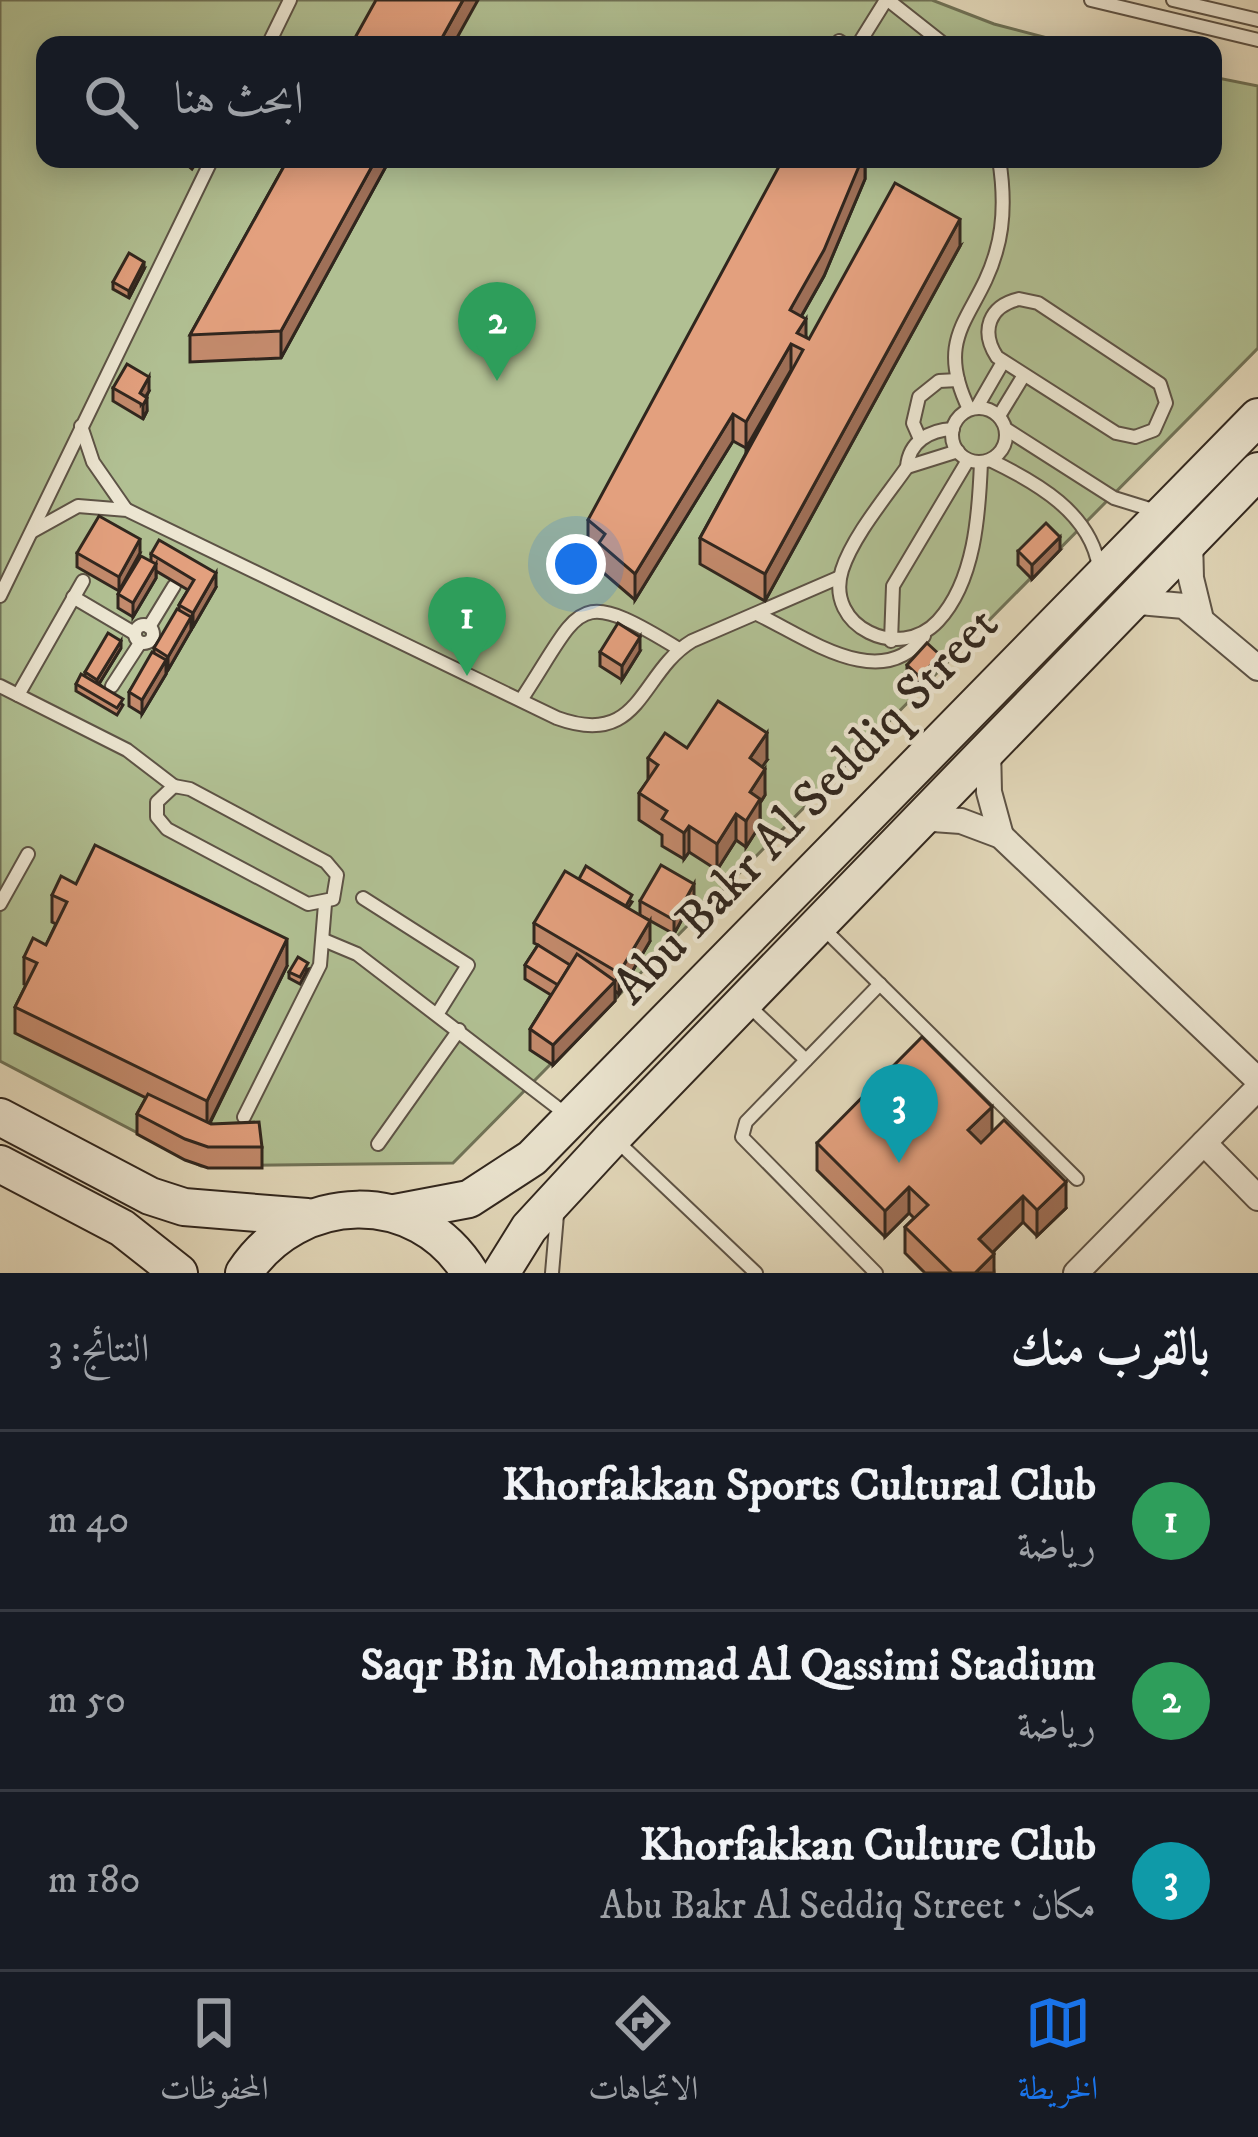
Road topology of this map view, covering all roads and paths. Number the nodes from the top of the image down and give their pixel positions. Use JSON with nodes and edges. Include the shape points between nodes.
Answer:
{"nodes":[{"id":1,"x":290,"y":0,"type":"edge"},
{"id":2,"x":887,"y":0,"type":"edge"},
{"id":3,"x":1091,"y":0,"type":"edge"},
{"id":4,"x":1173,"y":0,"type":"edge"},
{"id":5,"x":1258,"y":20,"type":"edge"},
{"id":6,"x":272,"y":36,"type":"edge"},
{"id":7,"x":864,"y":36,"type":"edge"},
{"id":8,"x":933,"y":36,"type":"edge"},
{"id":9,"x":1258,"y":40,"type":"edge"},
{"id":10,"x":208,"y":168,"type":"edge"},
{"id":11,"x":1000,"y":168,"type":"edge"},
{"id":12,"x":1003,"y":362,"type":"junction"},
{"id":13,"x":1024,"y":375,"type":"junction"},
{"id":14,"x":958,"y":380,"type":"junction"},
{"id":15,"x":973,"y":408,"type":"junction"},
{"id":16,"x":1258,"y":417,"type":"edge"},
{"id":17,"x":1002,"y":422,"type":"junction"},
{"id":18,"x":81,"y":425,"type":"junction"},
{"id":19,"x":952,"y":429,"type":"junction"},
{"id":20,"x":920,"y":440,"type":"junction"},
{"id":21,"x":974,"y":458,"type":"junction"},
{"id":22,"x":907,"y":467,"type":"junction"},
{"id":23,"x":1258,"y":471,"type":"edge"},
{"id":24,"x":127,"y":510,"type":"junction"},
{"id":25,"x":1165,"y":512,"type":"junction"},
{"id":26,"x":33,"y":531,"type":"junction"},
{"id":27,"x":1190,"y":539,"type":"junction"},
{"id":28,"x":840,"y":577,"type":"junction"},
{"id":29,"x":83,"y":581,"type":"dead end"},
{"id":30,"x":174,"y":586,"type":"edge"},
{"id":31,"x":1114,"y":590,"type":"junction"},
{"id":32,"x":0,"y":596,"type":"edge"},
{"id":33,"x":73,"y":598,"type":"junction"},
{"id":34,"x":759,"y":615,"type":"junction"},
{"id":35,"x":1201,"y":615,"type":"junction"},
{"id":36,"x":927,"y":632,"type":"junction"},
{"id":37,"x":137,"y":638,"type":"junction"},
{"id":38,"x":891,"y":640,"type":"junction"},
{"id":39,"x":679,"y":649,"type":"junction"},
{"id":40,"x":1258,"y":668,"type":"edge"},
{"id":41,"x":0,"y":686,"type":"edge"},
{"id":42,"x":112,"y":686,"type":"edge"},
{"id":43,"x":19,"y":695,"type":"junction"},
{"id":44,"x":521,"y":700,"type":"junction"},
{"id":45,"x":988,"y":746,"type":"junction"},
{"id":46,"x":174,"y":786,"type":"junction"},
{"id":47,"x":919,"y":818,"type":"junction"},
{"id":48,"x":1001,"y":836,"type":"junction"},
{"id":49,"x":28,"y":854,"type":"dead end"},
{"id":50,"x":363,"y":898,"type":"dead end"},
{"id":51,"x":0,"y":904,"type":"edge"},
{"id":52,"x":325,"y":904,"type":"junction"},
{"id":53,"x":817,"y":922,"type":"junction"},
{"id":54,"x":326,"y":941,"type":"junction"},
{"id":55,"x":880,"y":984,"type":"junction"},
{"id":56,"x":746,"y":1002,"type":"junction"},
{"id":57,"x":438,"y":1013,"type":"junction"},
{"id":58,"x":460,"y":1030,"type":"junction"},
{"id":59,"x":806,"y":1060,"type":"junction"},
{"id":60,"x":1258,"y":1084,"type":"edge"},
{"id":61,"x":577,"y":1113,"type":"junction"},
{"id":62,"x":0,"y":1117,"type":"edge"},
{"id":63,"x":244,"y":1117,"type":"edge"},
{"id":64,"x":613,"y":1138,"type":"junction"},
{"id":65,"x":1204,"y":1143,"type":"junction"},
{"id":66,"x":378,"y":1144,"type":"dead end"},
{"id":67,"x":0,"y":1164,"type":"edge"},
{"id":68,"x":1077,"y":1179,"type":"dead end"},
{"id":69,"x":564,"y":1190,"type":"junction"},
{"id":70,"x":1258,"y":1198,"type":"edge"},
{"id":71,"x":395,"y":1213,"type":"junction"},
{"id":72,"x":307,"y":1217,"type":"junction"},
{"id":73,"x":179,"y":1273,"type":"edge"},
{"id":74,"x":244,"y":1273,"type":"edge"},
{"id":75,"x":470,"y":1273,"type":"edge"},
{"id":76,"x":501,"y":1273,"type":"edge"},
{"id":77,"x":552,"y":1273,"type":"edge"},
{"id":78,"x":755,"y":1273,"type":"edge"},
{"id":79,"x":876,"y":1273,"type":"edge"},
{"id":80,"x":1076,"y":1273,"type":"edge"}],
"edges":[{"from":1,"to":6,"type":"lane"},
{"from":2,"to":7,"type":"lane"},
{"from":2,"to":8,"type":"lane"},
{"from":3,"to":9,"type":"lane"},
{"from":4,"to":5,"type":"lane"},
{"from":10,"to":18,"type":"lane"},
{"from":11,"to":14,"type":"lane","via":[[996,254],[957,330]]},
{"from":12,"to":13,"type":"lane"},
{"from":12,"to":13,"type":"lane","via":[[988,340],[989,322],[1001,305],[1029,300],[1152,377],[1165,413],[1144,435],[1125,437]]},
{"from":12,"to":15,"type":"lane"},
{"from":13,"to":17,"type":"lane"},
{"from":14,"to":15,"type":"lane"},
{"from":14,"to":20,"type":"lane","via":[[940,381],[919,397],[913,423]]},
{"from":15,"to":17,"type":"lane"},
{"from":15,"to":19,"type":"lane"},
{"from":16,"to":25,"type":"main road","name":"Abu Bakr Al Seddiq Street"},
{"from":17,"to":21,"type":"lane","via":[[1000,453]]},
{"from":17,"to":25,"type":"lane","via":[[1114,498]]},
{"from":18,"to":24,"type":"lane","via":[[102,479]]},
{"from":18,"to":26,"type":"lane"},
{"from":19,"to":20,"type":"lane"},
{"from":19,"to":21,"type":"lane"},
{"from":20,"to":22,"type":"lane"},
{"from":21,"to":22,"type":"lane"},
{"from":21,"to":31,"type":"lane","via":[[1050,494],[1084,527]]},
{"from":21,"to":36,"type":"lane","via":[[966,572]]},
{"from":21,"to":38,"type":"lane","via":[[893,586]]},
{"from":22,"to":28,"type":"lane"},
{"from":23,"to":27,"type":"main road","name":"Abu Bakr Al Seddiq Street"},
{"from":24,"to":26,"type":"lane","via":[[78,506]]},
{"from":24,"to":44,"type":"lane"},
{"from":25,"to":31,"type":"main road","name":"Abu Bakr Al Seddiq Street"},
{"from":26,"to":32,"type":"lane"},
{"from":27,"to":31,"type":"main road","name":"Abu Bakr Al Seddiq Street"},
{"from":27,"to":35,"type":"street"},
{"from":28,"to":34,"type":"lane"},
{"from":28,"to":38,"type":"lane","via":[[848,615]]},
{"from":29,"to":33,"type":"lane"},
{"from":30,"to":37,"type":"lane"},
{"from":31,"to":35,"type":"street"},
{"from":31,"to":45,"type":"main road","name":"Abu Bakr Al Seddiq Street"},
{"from":31,"to":61,"type":"main road","name":"Abu Bakr Al Seddiq Street"},
{"from":33,"to":37,"type":"lane"},
{"from":33,"to":43,"type":"lane"},
{"from":34,"to":36,"type":"lane","via":[[871,664],[909,653]]},
{"from":34,"to":39,"type":"lane"},
{"from":35,"to":40,"type":"street"},
{"from":36,"to":38,"type":"lane"},
{"from":37,"to":42,"type":"lane"},
{"from":39,"to":44,"type":"lane","via":[[640,704],[613,722],[570,723]]},
{"from":39,"to":44,"type":"lane","via":[[618,612],[586,612]]},
{"from":41,"to":43,"type":"lane"},
{"from":43,"to":46,"type":"lane","via":[[127,750]]},
{"from":45,"to":47,"type":"main road","name":"Abu Bakr Al Seddiq Street"},
{"from":45,"to":48,"type":"street"},
{"from":46,"to":52,"type":"lane","via":[[333,868],[337,892]]},
{"from":46,"to":52,"type":"lane","via":[[157,802],[167,829],[308,904]]},
{"from":47,"to":48,"type":"street","via":[[961,821]]},
{"from":47,"to":53,"type":"main road","name":"Abu Bakr Al Seddiq Street"},
{"from":48,"to":60,"type":"street"},
{"from":49,"to":51,"type":"lane"},
{"from":50,"to":57,"type":"lane","via":[[468,965]]},
{"from":52,"to":54,"type":"lane"},
{"from":53,"to":55,"type":"lane"},
{"from":53,"to":56,"type":"main road","name":"Abu Bakr Al Seddiq Street"},
{"from":54,"to":57,"type":"lane"},
{"from":54,"to":63,"type":"lane"},
{"from":55,"to":59,"type":"lane"},
{"from":55,"to":68,"type":"lane"},
{"from":56,"to":59,"type":"lane"},
{"from":56,"to":64,"type":"main road","name":"Abu Bakr Al Seddiq Street"},
{"from":57,"to":58,"type":"lane"},
{"from":58,"to":61,"type":"lane"},
{"from":58,"to":66,"type":"lane"},
{"from":59,"to":79,"type":"lane","via":[[746,1122],[742,1138]]},
{"from":60,"to":65,"type":"street"},
{"from":61,"to":71,"type":"main road","name":"Abu Bakr Al Seddiq Street","via":[[492,1188],[445,1207]]},
{"from":62,"to":72,"type":"main road","via":[[150,1196],[184,1207]]},
{"from":64,"to":69,"type":"main road","name":"Abu Bakr Al Seddiq Street"},
{"from":64,"to":78,"type":"lane"},
{"from":65,"to":70,"type":"street"},
{"from":65,"to":80,"type":"street"},
{"from":67,"to":73,"type":"main road","via":[[122,1228]]},
{"from":69,"to":76,"type":"main road","name":"Abu Bakr Al Seddiq Street"},
{"from":69,"to":77,"type":"lane"},
{"from":71,"to":72,"type":"main road","via":[[336,1209]]},
{"from":71,"to":75,"type":"main road","via":[[448,1244]]},
{"from":72,"to":74,"type":"main road","via":[[279,1233]]}]}
